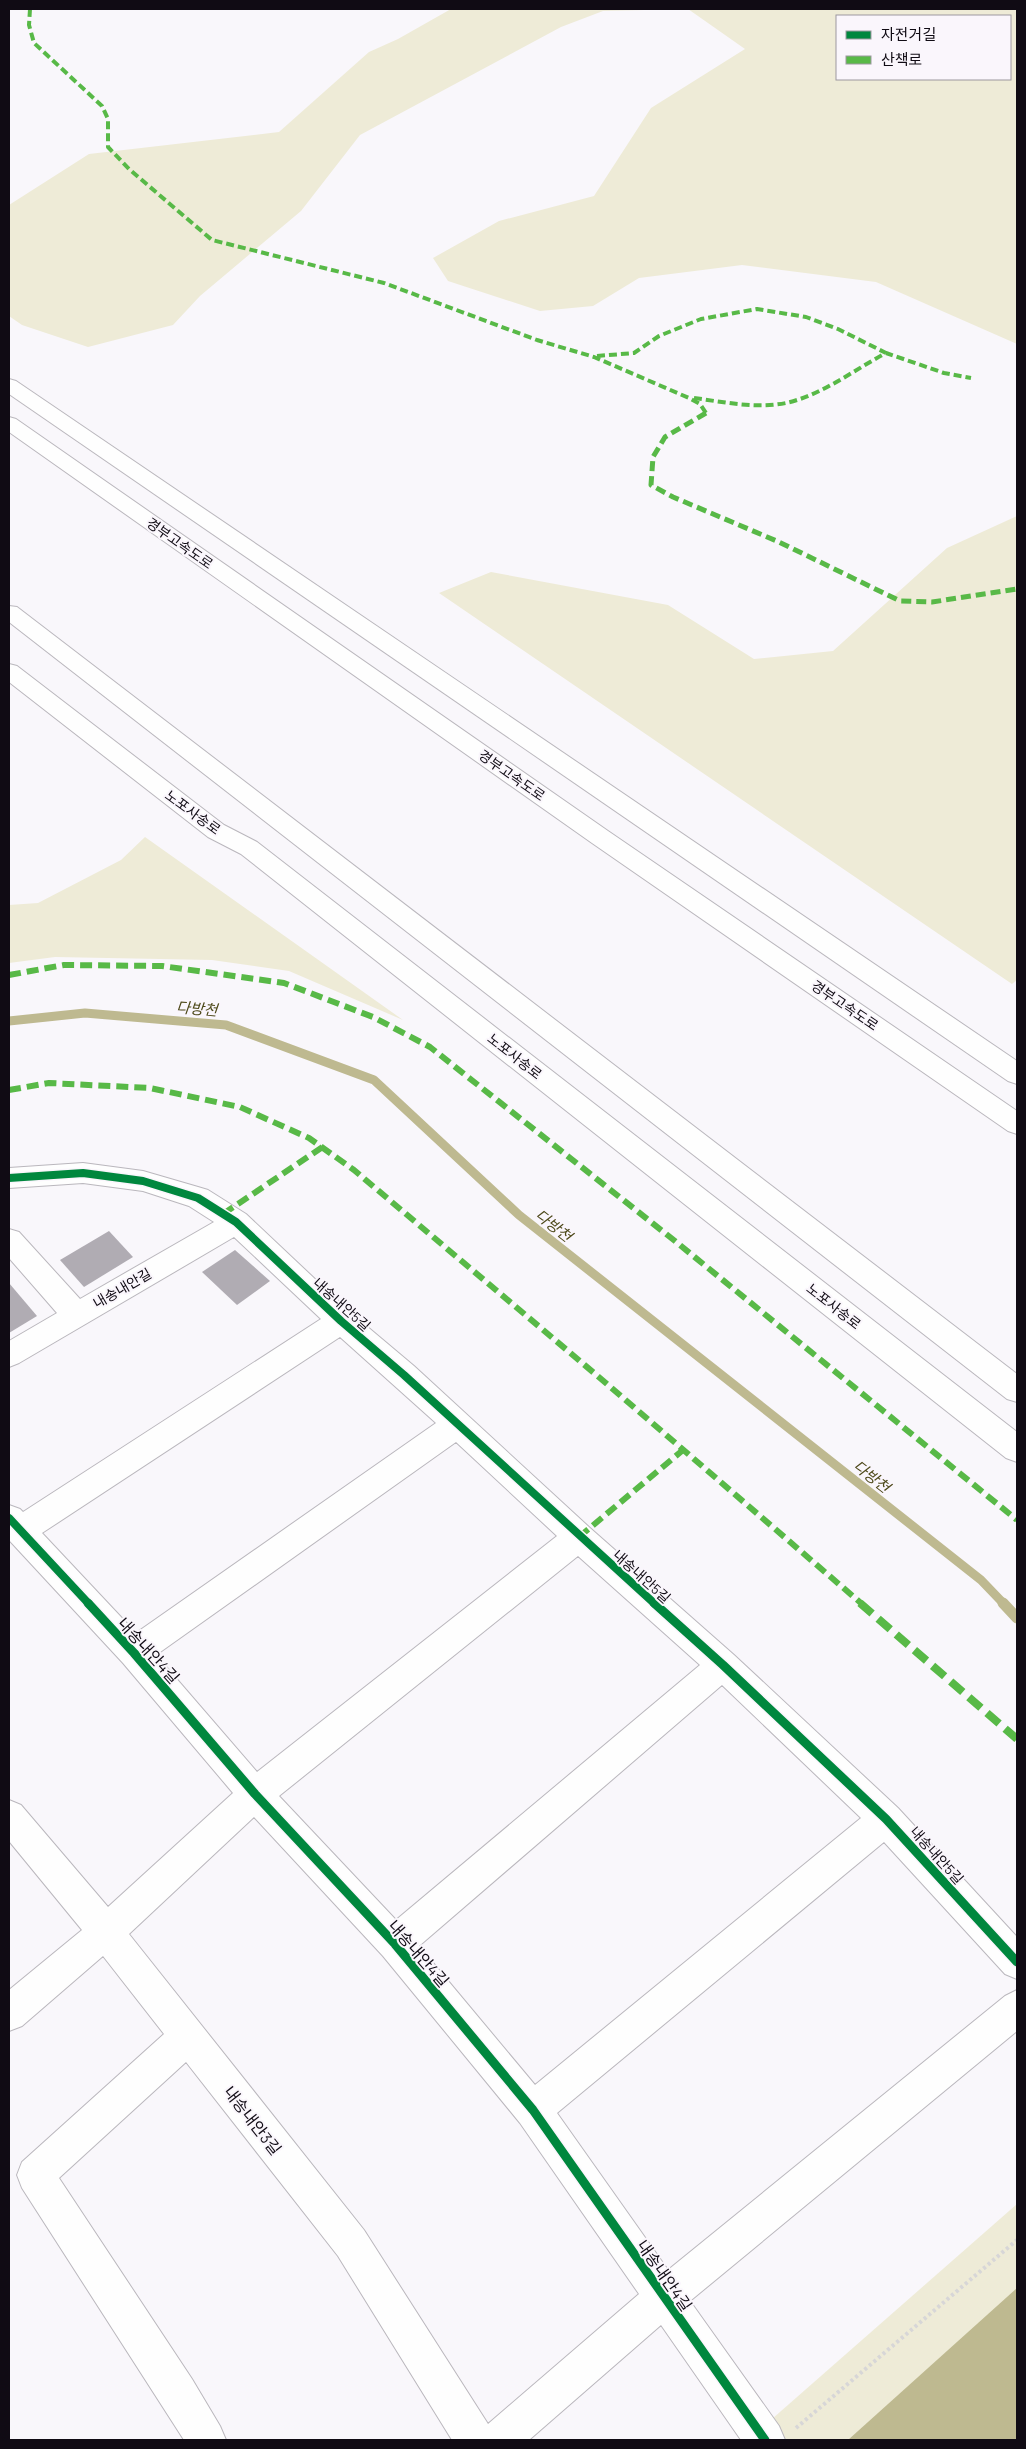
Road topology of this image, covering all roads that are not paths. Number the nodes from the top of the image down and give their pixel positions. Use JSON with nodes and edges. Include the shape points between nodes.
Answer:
{"nodes":[{"id":1,"x":9,"y":385,"type":"edge"},
{"id":2,"x":9,"y":423,"type":"edge"},
{"id":3,"x":9,"y":612,"type":"edge"},
{"id":4,"x":9,"y":671,"type":"edge"},
{"id":5,"x":1017,"y":1074,"type":"edge"},
{"id":6,"x":1017,"y":1124,"type":"edge"},
{"id":7,"x":9,"y":1178,"type":"edge"},
{"id":8,"x":236,"y":1222,"type":"junction"},
{"id":9,"x":9,"y":1240,"type":"edge"},
{"id":10,"x":77,"y":1315,"type":"junction"},
{"id":11,"x":341,"y":1321,"type":"junction"},
{"id":12,"x":9,"y":1355,"type":"edge"},
{"id":13,"x":1017,"y":1390,"type":"edge"},
{"id":14,"x":458,"y":1424,"type":"junction"},
{"id":15,"x":1017,"y":1449,"type":"edge"},
{"id":16,"x":14,"y":1525,"type":"edge"},
{"id":17,"x":579,"y":1536,"type":"junction"},
{"id":18,"x":134,"y":1653,"type":"junction"},
{"id":19,"x":724,"y":1665,"type":"junction"},
{"id":20,"x":255,"y":1794,"type":"junction"},
{"id":21,"x":886,"y":1819,"type":"junction"},
{"id":22,"x":13,"y":1831,"type":"edge"},
{"id":23,"x":106,"y":1932,"type":"junction"},
{"id":24,"x":395,"y":1944,"type":"junction"},
{"id":25,"x":1017,"y":1962,"type":"edge"},
{"id":26,"x":1017,"y":2008,"type":"edge"},
{"id":27,"x":9,"y":2013,"type":"edge"},
{"id":28,"x":188,"y":2036,"type":"junction"},
{"id":29,"x":533,"y":2110,"type":"junction"},
{"id":30,"x":664,"y":2298,"type":"junction"},
{"id":31,"x":778,"y":2437,"type":"edge"},
{"id":32,"x":206,"y":2440,"type":"edge"},
{"id":33,"x":475,"y":2440,"type":"edge"},
{"id":34,"x":499,"y":2440,"type":"edge"}],
"edges":[{"from":1,"to":5,"type":"main road"},
{"from":2,"to":6,"type":"main road","name":"경부고속도로"},
{"from":3,"to":13,"type":"main road"},
{"from":4,"to":15,"type":"main road","name":"노포사송로","via":[[216,832],[249,848]]},
{"from":7,"to":8,"type":"main road","name":"내송내안5길","via":[[83,1173],[143,1181],[198,1198]]},
{"from":8,"to":10,"type":"main road","name":"내송내안길"},
{"from":8,"to":11,"type":"main road","name":"내송내안5길"},
{"from":9,"to":10,"type":"main road"},
{"from":10,"to":12,"type":"main road","name":"내송내안길"},
{"from":11,"to":14,"type":"main road","name":"내송내안5길"},
{"from":11,"to":16,"type":"main road"},
{"from":14,"to":17,"type":"main road","name":"내송내안5길"},
{"from":14,"to":18,"type":"main road"},
{"from":16,"to":18,"type":"main road","name":"내송내안4길"},
{"from":17,"to":19,"type":"main road","name":"내송내안5길"},
{"from":17,"to":20,"type":"main road"},
{"from":18,"to":20,"type":"main road","name":"내송내안4길"},
{"from":19,"to":21,"type":"main road","name":"내송내안5길"},
{"from":19,"to":24,"type":"main road"},
{"from":20,"to":23,"type":"main road"},
{"from":20,"to":24,"type":"main road","name":"내송내안4길"},
{"from":21,"to":25,"type":"main road","name":"내송내안5길"},
{"from":21,"to":29,"type":"main road"},
{"from":22,"to":23,"type":"main road","name":"내송내안3길"},
{"from":23,"to":27,"type":"main road"},
{"from":23,"to":28,"type":"main road","name":"내송내안3길"},
{"from":24,"to":29,"type":"main road","name":"내송내안4길"},
{"from":26,"to":30,"type":"main road"},
{"from":28,"to":32,"type":"main road","via":[[35,2176]]},
{"from":28,"to":33,"type":"main road","name":"내송내안3길","via":[[351,2243]]},
{"from":29,"to":30,"type":"main road","name":"내송내안4길"},
{"from":30,"to":31,"type":"main road","name":"내송내안4길"},
{"from":30,"to":34,"type":"main road"}]}
